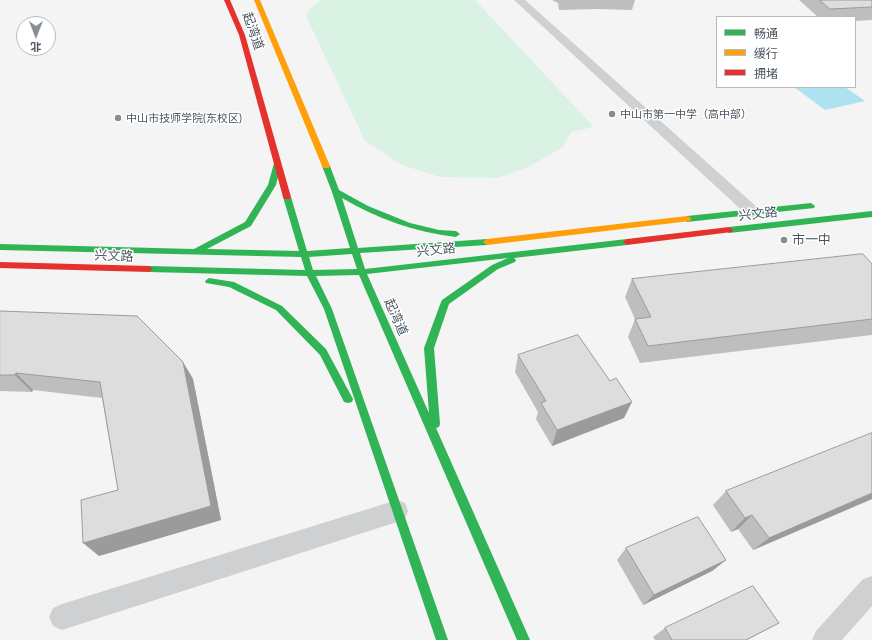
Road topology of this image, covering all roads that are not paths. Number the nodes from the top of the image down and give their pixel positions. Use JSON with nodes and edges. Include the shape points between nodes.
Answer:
{"nodes":[{"id":1,"x":227,"y":0,"type":"edge"},
{"id":2,"x":258,"y":0,"type":"edge"},
{"id":3,"x":519,"y":0,"type":"edge"},
{"id":4,"x":277,"y":165,"type":"junction"},
{"id":5,"x":337,"y":192,"type":"junction"},
{"id":6,"x":817,"y":205,"type":"dead end"},
{"id":7,"x":753,"y":212,"type":"junction"},
{"id":8,"x":872,"y":214,"type":"edge"},
{"id":9,"x":527,"y":236,"type":"junction"},
{"id":10,"x":0,"y":247,"type":"edge"},
{"id":11,"x":354,"y":251,"type":"junction"},
{"id":12,"x":195,"y":252,"type":"junction"},
{"id":13,"x":531,"y":253,"type":"junction"},
{"id":14,"x":305,"y":254,"type":"junction"},
{"id":15,"x":0,"y":265,"type":"edge"},
{"id":16,"x":182,"y":271,"type":"junction"},
{"id":17,"x":362,"y":272,"type":"junction"},
{"id":18,"x":310,"y":273,"type":"junction"},
{"id":19,"x":436,"y":441,"type":"junction"},
{"id":20,"x":379,"y":458,"type":"junction"},
{"id":21,"x":397,"y":511,"type":"junction"},
{"id":22,"x":872,"y":588,"type":"edge"},
{"id":23,"x":62,"y":617,"type":"dead end"},
{"id":24,"x":442,"y":640,"type":"edge"},
{"id":25,"x":524,"y":640,"type":"edge"},
{"id":26,"x":825,"y":640,"type":"edge"}],
"edges":[{"from":1,"to":4,"type":"main road","name":"起湾道","via":[[242,35]]},
{"from":2,"to":5,"type":"main road","name":"起湾道"},
{"from":3,"to":7,"type":"street"},
{"from":4,"to":12,"type":"main road","via":[[272,185],[248,224]]},
{"from":4,"to":14,"type":"main road","name":"起湾道"},
{"from":5,"to":9,"type":"main road","via":[[368,210],[406,227],[442,234]]},
{"from":5,"to":11,"type":"main road","name":"起湾道"},
{"from":6,"to":7,"type":"main road","name":"兴文路"},
{"from":7,"to":9,"type":"main road","name":"兴文路"},
{"from":8,"to":13,"type":"main road","name":"兴文路"},
{"from":9,"to":11,"type":"main road","name":"兴文路","via":[[478,243]]},
{"from":10,"to":12,"type":"main road","name":"兴文路"},
{"from":11,"to":14,"type":"main road","name":"兴文路"},
{"from":11,"to":17,"type":"main road","name":"起湾道"},
{"from":12,"to":14,"type":"main road","name":"兴文路"},
{"from":13,"to":17,"type":"main road","name":"兴文路"},
{"from":13,"to":19,"type":"main road","via":[[494,267],[445,302],[429,348]]},
{"from":14,"to":18,"type":"main road","name":"起湾道"},
{"from":15,"to":16,"type":"main road","name":"兴文路"},
{"from":16,"to":18,"type":"main road","name":"兴文路"},
{"from":16,"to":20,"type":"main road","via":[[206,281],[231,284],[279,308],[323,352]]},
{"from":17,"to":18,"type":"main road","name":"兴文路"},
{"from":17,"to":19,"type":"main road","name":"起湾道"},
{"from":18,"to":20,"type":"main road","name":"起湾道","via":[[328,310]]},
{"from":19,"to":25,"type":"main road","name":"起湾道"},
{"from":20,"to":21,"type":"main road","name":"起湾道"},
{"from":21,"to":23,"type":"street"},
{"from":21,"to":24,"type":"main road","name":"起湾道"},
{"from":22,"to":26,"type":"street"}]}
